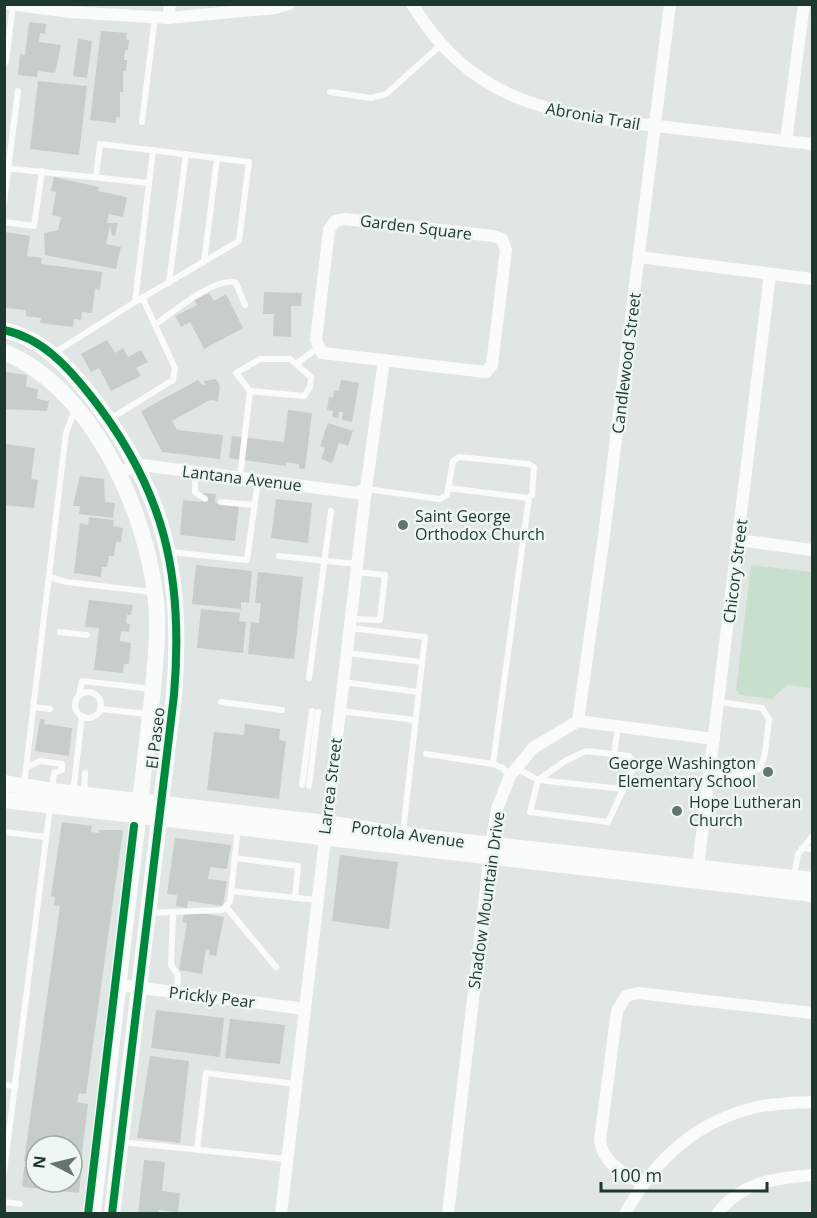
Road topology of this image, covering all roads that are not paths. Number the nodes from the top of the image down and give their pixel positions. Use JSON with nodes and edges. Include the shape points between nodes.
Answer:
{"nodes":[{"id":1,"x":170,"y":4,"type":"edge"},
{"id":2,"x":289,"y":4,"type":"edge"},
{"id":3,"x":412,"y":4,"type":"edge"},
{"id":4,"x":670,"y":4,"type":"edge"},
{"id":5,"x":804,"y":4,"type":"edge"},
{"id":6,"x":12,"y":5,"type":"edge"},
{"id":7,"x":154,"y":17,"type":"junction"},
{"id":8,"x":168,"y":18,"type":"junction"},
{"id":9,"x":442,"y":44,"type":"junction"},
{"id":10,"x":6,"y":62,"type":"dead end"},
{"id":11,"x":18,"y":91,"type":"dead end"},
{"id":12,"x":330,"y":92,"type":"dead end"},
{"id":13,"x":142,"y":122,"type":"dead end"},
{"id":14,"x":656,"y":126,"type":"junction"},
{"id":15,"x":786,"y":141,"type":"junction"},
{"id":16,"x":813,"y":144,"type":"edge"},
{"id":17,"x":153,"y":150,"type":"junction"},
{"id":18,"x":186,"y":154,"type":"junction"},
{"id":19,"x":217,"y":158,"type":"junction"},
{"id":20,"x":7,"y":168,"type":"edge"},
{"id":21,"x":42,"y":171,"type":"junction"},
{"id":22,"x":96,"y":177,"type":"junction"},
{"id":23,"x":149,"y":183,"type":"junction"},
{"id":24,"x":4,"y":202,"type":"edge"},
{"id":25,"x":4,"y":222,"type":"edge"},
{"id":26,"x":639,"y":257,"type":"junction"},
{"id":27,"x":204,"y":262,"type":"junction"},
{"id":28,"x":770,"y":274,"type":"junction"},
{"id":29,"x":813,"y":279,"type":"edge"},
{"id":30,"x":169,"y":283,"type":"junction"},
{"id":31,"x":142,"y":297,"type":"junction"},
{"id":32,"x":135,"y":302,"type":"junction"},
{"id":33,"x":245,"y":305,"type":"dead end"},
{"id":34,"x":155,"y":325,"type":"junction"},
{"id":35,"x":4,"y":330,"type":"edge"},
{"id":36,"x":318,"y":348,"type":"junction"},
{"id":37,"x":4,"y":352,"type":"edge"},
{"id":38,"x":53,"y":354,"type":"junction"},
{"id":39,"x":384,"y":360,"type":"junction"},
{"id":40,"x":297,"y":363,"type":"junction"},
{"id":41,"x":250,"y":391,"type":"junction"},
{"id":42,"x":76,"y":409,"type":"junction"},
{"id":43,"x":109,"y":419,"type":"junction"},
{"id":44,"x":137,"y":465,"type":"junction"},
{"id":45,"x":118,"y":472,"type":"junction"},
{"id":46,"x":195,"y":472,"type":"junction"},
{"id":47,"x":240,"y":477,"type":"junction"},
{"id":48,"x":258,"y":480,"type":"junction"},
{"id":49,"x":448,"y":488,"type":"junction"},
{"id":50,"x":366,"y":489,"type":"junction"},
{"id":51,"x":530,"y":497,"type":"junction"},
{"id":52,"x":205,"y":499,"type":"dead end"},
{"id":53,"x":221,"y":502,"type":"dead end"},
{"id":54,"x":255,"y":506,"type":"junction"},
{"id":55,"x":331,"y":511,"type":"dead end"},
{"id":56,"x":739,"y":540,"type":"junction"},
{"id":57,"x":813,"y":550,"type":"edge"},
{"id":58,"x":169,"y":552,"type":"junction"},
{"id":59,"x":279,"y":556,"type":"dead end"},
{"id":60,"x":324,"y":561,"type":"junction"},
{"id":61,"x":356,"y":568,"type":"junction"},
{"id":62,"x":49,"y":577,"type":"junction"},
{"id":63,"x":155,"y":592,"type":"junction"},
{"id":64,"x":158,"y":613,"type":"junction"},
{"id":65,"x":350,"y":623,"type":"junction"},
{"id":66,"x":60,"y":632,"type":"dead end"},
{"id":67,"x":87,"y":635,"type":"dead end"},
{"id":68,"x":346,"y":653,"type":"junction"},
{"id":69,"x":422,"y":662,"type":"junction"},
{"id":70,"x":177,"y":663,"type":"junction"},
{"id":71,"x":309,"y":678,"type":"dead end"},
{"id":72,"x":343,"y":682,"type":"junction"},
{"id":73,"x":153,"y":689,"type":"junction"},
{"id":74,"x":418,"y":692,"type":"junction"},
{"id":75,"x":79,"y":696,"type":"junction"},
{"id":76,"x":221,"y":702,"type":"dead end"},
{"id":77,"x":718,"y":702,"type":"junction"},
{"id":78,"x":34,"y":707,"type":"junction"},
{"id":79,"x":50,"y":709,"type":"dead end"},
{"id":80,"x":100,"y":709,"type":"junction"},
{"id":81,"x":282,"y":710,"type":"dead end"},
{"id":82,"x":339,"y":711,"type":"junction"},
{"id":83,"x":315,"y":712,"type":"dead end"},
{"id":84,"x":150,"y":714,"type":"junction"},
{"id":85,"x":82,"y":716,"type":"junction"},
{"id":86,"x":415,"y":720,"type":"junction"},
{"id":87,"x":578,"y":721,"type":"junction"},
{"id":88,"x":618,"y":726,"type":"junction"},
{"id":89,"x":714,"y":739,"type":"junction"},
{"id":90,"x":426,"y":754,"type":"dead end"},
{"id":91,"x":614,"y":754,"type":"junction"},
{"id":92,"x":493,"y":764,"type":"junction"},
{"id":93,"x":27,"y":767,"type":"junction"},
{"id":94,"x":513,"y":772,"type":"junction"},
{"id":95,"x":710,"y":772,"type":"junction"},
{"id":96,"x":85,"y":773,"type":"dead end"},
{"id":97,"x":538,"y":780,"type":"junction"},
{"id":98,"x":4,"y":783,"type":"edge"},
{"id":99,"x":306,"y":785,"type":"dead end"},
{"id":100,"x":24,"y":788,"type":"junction"},
{"id":101,"x":623,"y":789,"type":"junction"},
{"id":102,"x":4,"y":800,"type":"edge"},
{"id":103,"x":64,"y":800,"type":"junction"},
{"id":104,"x":149,"y":810,"type":"junction"},
{"id":105,"x":237,"y":818,"type":"junction"},
{"id":106,"x":325,"y":830,"type":"junction"},
{"id":107,"x":4,"y":832,"type":"edge"},
{"id":108,"x":403,"y":835,"type":"junction"},
{"id":109,"x":46,"y":837,"type":"junction"},
{"id":110,"x":813,"y":837,"type":"edge"},
{"id":111,"x":802,"y":848,"type":"junction"},
{"id":112,"x":813,"y":849,"type":"edge"},
{"id":113,"x":490,"y":851,"type":"junction"},
{"id":114,"x":235,"y":858,"type":"junction"},
{"id":115,"x":698,"y":867,"type":"junction"},
{"id":116,"x":793,"y":878,"type":"junction"},
{"id":117,"x":813,"y":880,"type":"edge"},
{"id":118,"x":231,"y":891,"type":"junction"},
{"id":119,"x":813,"y":894,"type":"edge"},
{"id":120,"x":295,"y":898,"type":"junction"},
{"id":121,"x":317,"y":900,"type":"junction"},
{"id":122,"x":226,"y":907,"type":"junction"},
{"id":123,"x":148,"y":913,"type":"junction"},
{"id":124,"x":172,"y":914,"type":"junction"},
{"id":125,"x":276,"y":967,"type":"dead end"},
{"id":126,"x":118,"y":985,"type":"junction"},
{"id":127,"x":178,"y":986,"type":"junction"},
{"id":128,"x":139,"y":988,"type":"junction"},
{"id":129,"x":305,"y":1009,"type":"junction"},
{"id":130,"x":813,"y":1013,"type":"edge"},
{"id":131,"x":296,"y":1084,"type":"junction"},
{"id":132,"x":4,"y":1085,"type":"edge"},
{"id":133,"x":16,"y":1086,"type":"junction"},
{"id":134,"x":813,"y":1102,"type":"edge"},
{"id":135,"x":120,"y":1142,"type":"junction"},
{"id":136,"x":197,"y":1150,"type":"junction"},
{"id":137,"x":287,"y":1159,"type":"junction"},
{"id":138,"x":4,"y":1172,"type":"edge"},
{"id":139,"x":813,"y":1175,"type":"edge"},
{"id":140,"x":641,"y":1184,"type":"junction"},
{"id":141,"x":4,"y":1202,"type":"edge"},
{"id":142,"x":20,"y":1204,"type":"dead end"},
{"id":143,"x":93,"y":1214,"type":"edge"},
{"id":144,"x":112,"y":1214,"type":"edge"},
{"id":145,"x":281,"y":1214,"type":"edge"},
{"id":146,"x":448,"y":1214,"type":"edge"},
{"id":147,"x":625,"y":1214,"type":"edge"},
{"id":148,"x":717,"y":1214,"type":"edge"}],
"edges":[{"from":1,"to":8,"type":"street"},
{"from":2,"to":8,"type":"street"},
{"from":3,"to":9,"type":"street","name":"Abronia Trail"},
{"from":4,"to":14,"type":"street","name":"Candlewood Street"},
{"from":5,"to":15,"type":"street"},
{"from":6,"to":7,"type":"street"},
{"from":6,"to":10,"type":"lane"},
{"from":7,"to":8,"type":"street"},
{"from":7,"to":13,"type":"lane"},
{"from":9,"to":12,"type":"lane","via":[[386,94],[371,98]]},
{"from":9,"to":14,"type":"street","name":"Abronia Trail","via":[[477,76],[519,100],[585,118]]},
{"from":11,"to":20,"type":"lane"},
{"from":14,"to":15,"type":"street","name":"Abronia Trail"},
{"from":14,"to":26,"type":"street","name":"Candlewood Street"},
{"from":15,"to":16,"type":"street","name":"Abronia Trail"},
{"from":17,"to":18,"type":"lane"},
{"from":17,"to":22,"type":"lane","via":[[100,144]]},
{"from":17,"to":23,"type":"lane"},
{"from":18,"to":19,"type":"lane"},
{"from":18,"to":30,"type":"lane"},
{"from":19,"to":27,"type":"lane"},
{"from":19,"to":27,"type":"lane","via":[[249,162],[239,241]]},
{"from":20,"to":21,"type":"lane"},
{"from":20,"to":24,"type":"lane"},
{"from":21,"to":22,"type":"lane"},
{"from":21,"to":25,"type":"lane","via":[[34,226]]},
{"from":22,"to":23,"type":"lane"},
{"from":23,"to":32,"type":"lane"},
{"from":26,"to":28,"type":"street"},
{"from":26,"to":87,"type":"street","name":"Candlewood Street"},
{"from":27,"to":30,"type":"lane"},
{"from":28,"to":29,"type":"street"},
{"from":28,"to":56,"type":"street","name":"Chicory Street"},
{"from":30,"to":31,"type":"lane"},
{"from":31,"to":32,"type":"lane"},
{"from":31,"to":34,"type":"lane"},
{"from":32,"to":38,"type":"lane"},
{"from":33,"to":34,"type":"lane","via":[[236,283],[225,282]]},
{"from":34,"to":43,"type":"lane","via":[[175,368],[173,380]]},
{"from":35,"to":38,"type":"street","name":"El Paseo"},
{"from":36,"to":39,"type":"street","name":"Garden Square","via":[[322,353]]},
{"from":36,"to":39,"type":"street","name":"Garden Square","via":[[329,230],[335,221],[345,219],[502,239],[506,250],[492,365],[486,372]]},
{"from":36,"to":40,"type":"lane"},
{"from":37,"to":42,"type":"street","name":"El Paseo","via":[[28,362]]},
{"from":38,"to":43,"type":"street","name":"El Paseo"},
{"from":39,"to":50,"type":"street","name":"Larrea Street"},
{"from":40,"to":41,"type":"lane","via":[[275,358],[252,361],[236,373]]},
{"from":40,"to":41,"type":"lane","via":[[311,377],[304,396]]},
{"from":41,"to":47,"type":"lane"},
{"from":42,"to":45,"type":"street","name":"El Paseo"},
{"from":42,"to":62,"type":"lane","via":[[66,433]]},
{"from":43,"to":44,"type":"street","name":"El Paseo"},
{"from":44,"to":45,"type":"street","name":"Lantana Avenue"},
{"from":44,"to":46,"type":"street","name":"Lantana Avenue"},
{"from":44,"to":58,"type":"street","name":"El Paseo","via":[[153,499]]},
{"from":45,"to":63,"type":"street","name":"El Paseo","via":[[145,541]]},
{"from":46,"to":47,"type":"street","name":"Lantana Avenue"},
{"from":46,"to":52,"type":"lane","via":[[195,492]]},
{"from":47,"to":48,"type":"street","name":"Lantana Avenue"},
{"from":48,"to":50,"type":"street","name":"Lantana Avenue","via":[[357,493]]},
{"from":48,"to":54,"type":"lane"},
{"from":49,"to":50,"type":"lane","via":[[447,495],[440,499]]},
{"from":49,"to":51,"type":"lane"},
{"from":49,"to":51,"type":"lane","via":[[453,461],[459,457],[528,464],[534,467]]},
{"from":50,"to":61,"type":"street","name":"Larrea Street"},
{"from":51,"to":92,"type":"lane"},
{"from":53,"to":54,"type":"lane"},
{"from":54,"to":58,"type":"lane","via":[[248,560]]},
{"from":55,"to":60,"type":"lane"},
{"from":56,"to":57,"type":"street"},
{"from":56,"to":77,"type":"street","name":"Chicory Street"},
{"from":58,"to":70,"type":"street","name":"El Paseo","via":[[178,611]]},
{"from":59,"to":60,"type":"lane"},
{"from":60,"to":61,"type":"lane"},
{"from":60,"to":71,"type":"lane"},
{"from":61,"to":65,"type":"street","name":"Larrea Street"},
{"from":61,"to":65,"type":"lane","via":[[385,575],[380,620]]},
{"from":62,"to":63,"type":"lane"},
{"from":62,"to":78,"type":"lane"},
{"from":63,"to":64,"type":"street","name":"El Paseo"},
{"from":64,"to":70,"type":"street","via":[[165,627],[166,651]]},
{"from":64,"to":73,"type":"street","name":"El Paseo"},
{"from":65,"to":68,"type":"street","name":"Larrea Street"},
{"from":65,"to":69,"type":"lane","via":[[425,637]]},
{"from":66,"to":67,"type":"lane"},
{"from":68,"to":69,"type":"lane"},
{"from":68,"to":72,"type":"street","name":"Larrea Street"},
{"from":69,"to":74,"type":"lane"},
{"from":70,"to":104,"type":"street","name":"El Paseo","via":[[164,770]]},
{"from":72,"to":74,"type":"lane"},
{"from":72,"to":82,"type":"street","name":"Larrea Street"},
{"from":73,"to":75,"type":"lane","via":[[81,681]]},
{"from":73,"to":84,"type":"street","name":"El Paseo"},
{"from":74,"to":86,"type":"lane"},
{"from":75,"to":80,"type":"lane","via":[[95,694]]},
{"from":75,"to":85,"type":"lane","via":[[76,708]]},
{"from":76,"to":81,"type":"lane"},
{"from":77,"to":89,"type":"street","name":"Chicory Street"},
{"from":77,"to":95,"type":"lane","via":[[757,707],[765,710],[769,719],[759,769],[747,776]]},
{"from":78,"to":79,"type":"lane"},
{"from":78,"to":93,"type":"lane"},
{"from":80,"to":84,"type":"lane"},
{"from":80,"to":85,"type":"lane","via":[[92,719]]},
{"from":82,"to":86,"type":"lane"},
{"from":82,"to":106,"type":"street","name":"Larrea Street"},
{"from":83,"to":99,"type":"lane"},
{"from":84,"to":104,"type":"street","name":"El Paseo"},
{"from":85,"to":103,"type":"lane"},
{"from":86,"to":108,"type":"lane"},
{"from":87,"to":88,"type":"street"},
{"from":87,"to":94,"type":"street","name":"Shadow Mountain Drive","via":[[533,748]]},
{"from":88,"to":89,"type":"street"},
{"from":88,"to":91,"type":"lane"},
{"from":89,"to":95,"type":"street","name":"Chicory Street"},
{"from":90,"to":92,"type":"lane"},
{"from":91,"to":97,"type":"lane","via":[[586,751]]},
{"from":91,"to":101,"type":"lane","via":[[629,756],[636,764]]},
{"from":92,"to":94,"type":"lane"},
{"from":93,"to":100,"type":"lane"},
{"from":93,"to":103,"type":"lane","via":[[40,761],[62,764],[62,770],[54,773]]},
{"from":94,"to":97,"type":"lane"},
{"from":94,"to":113,"type":"street","name":"Shadow Mountain Drive","via":[[497,809]]},
{"from":95,"to":115,"type":"street","name":"Chicory Street"},
{"from":96,"to":103,"type":"lane"},
{"from":97,"to":101,"type":"lane"},
{"from":97,"to":101,"type":"lane","via":[[530,812],[608,822]]},
{"from":98,"to":100,"type":"street","name":"Portola Avenue"},
{"from":100,"to":103,"type":"street","name":"Portola Avenue"},
{"from":102,"to":103,"type":"street","name":"Portola Avenue"},
{"from":103,"to":104,"type":"street","name":"Portola Avenue"},
{"from":103,"to":109,"type":"lane"},
{"from":104,"to":105,"type":"street","name":"Portola Avenue"},
{"from":104,"to":123,"type":"street","name":"El Paseo"},
{"from":104,"to":126,"type":"street","name":"El Paseo","via":[[135,844]]},
{"from":105,"to":106,"type":"street","name":"Portola Avenue"},
{"from":105,"to":114,"type":"lane"},
{"from":106,"to":108,"type":"street","name":"Portola Avenue"},
{"from":106,"to":113,"type":"street","name":"Portola Avenue"},
{"from":106,"to":121,"type":"street","name":"Larrea Street"},
{"from":107,"to":109,"type":"lane"},
{"from":108,"to":113,"type":"street","name":"Portola Avenue"},
{"from":109,"to":133,"type":"lane"},
{"from":110,"to":111,"type":"lane"},
{"from":111,"to":112,"type":"lane"},
{"from":111,"to":116,"type":"lane"},
{"from":113,"to":115,"type":"street","name":"Portola Avenue"},
{"from":113,"to":119,"type":"street","name":"Portola Avenue"},
{"from":113,"to":146,"type":"street","name":"Shadow Mountain Drive"},
{"from":114,"to":118,"type":"lane"},
{"from":114,"to":120,"type":"lane","via":[[298,866]]},
{"from":115,"to":116,"type":"street","name":"Portola Avenue"},
{"from":116,"to":117,"type":"street","name":"Portola Avenue"},
{"from":118,"to":120,"type":"lane"},
{"from":118,"to":122,"type":"lane"},
{"from":120,"to":121,"type":"lane"},
{"from":121,"to":129,"type":"street","name":"Larrea Street"},
{"from":122,"to":124,"type":"lane"},
{"from":122,"to":125,"type":"lane"},
{"from":123,"to":124,"type":"lane"},
{"from":123,"to":128,"type":"street","name":"El Paseo"},
{"from":124,"to":127,"type":"lane","via":[[171,965]]},
{"from":126,"to":128,"type":"street","name":"Prickly Pear"},
{"from":126,"to":143,"type":"street","name":"El Paseo"},
{"from":127,"to":128,"type":"street","name":"Prickly Pear"},
{"from":127,"to":129,"type":"street","name":"Prickly Pear"},
{"from":128,"to":135,"type":"street","name":"El Paseo"},
{"from":129,"to":131,"type":"street","name":"Larrea Street"},
{"from":130,"to":140,"type":"street","via":[[638,993],[626,996],[617,1011],[600,1140],[608,1162]]},
{"from":131,"to":136,"type":"lane","via":[[206,1074]]},
{"from":131,"to":137,"type":"street","name":"Larrea Street"},
{"from":132,"to":133,"type":"lane"},
{"from":133,"to":138,"type":"lane"},
{"from":134,"to":140,"type":"street","via":[[759,1106],[726,1116],[666,1154]]},
{"from":135,"to":136,"type":"lane"},
{"from":135,"to":144,"type":"street","name":"El Paseo"},
{"from":136,"to":137,"type":"lane"},
{"from":137,"to":145,"type":"street","name":"Larrea Street"},
{"from":139,"to":148,"type":"street","via":[[758,1183],[733,1197]]},
{"from":140,"to":147,"type":"street"},
{"from":141,"to":142,"type":"lane"}]}
